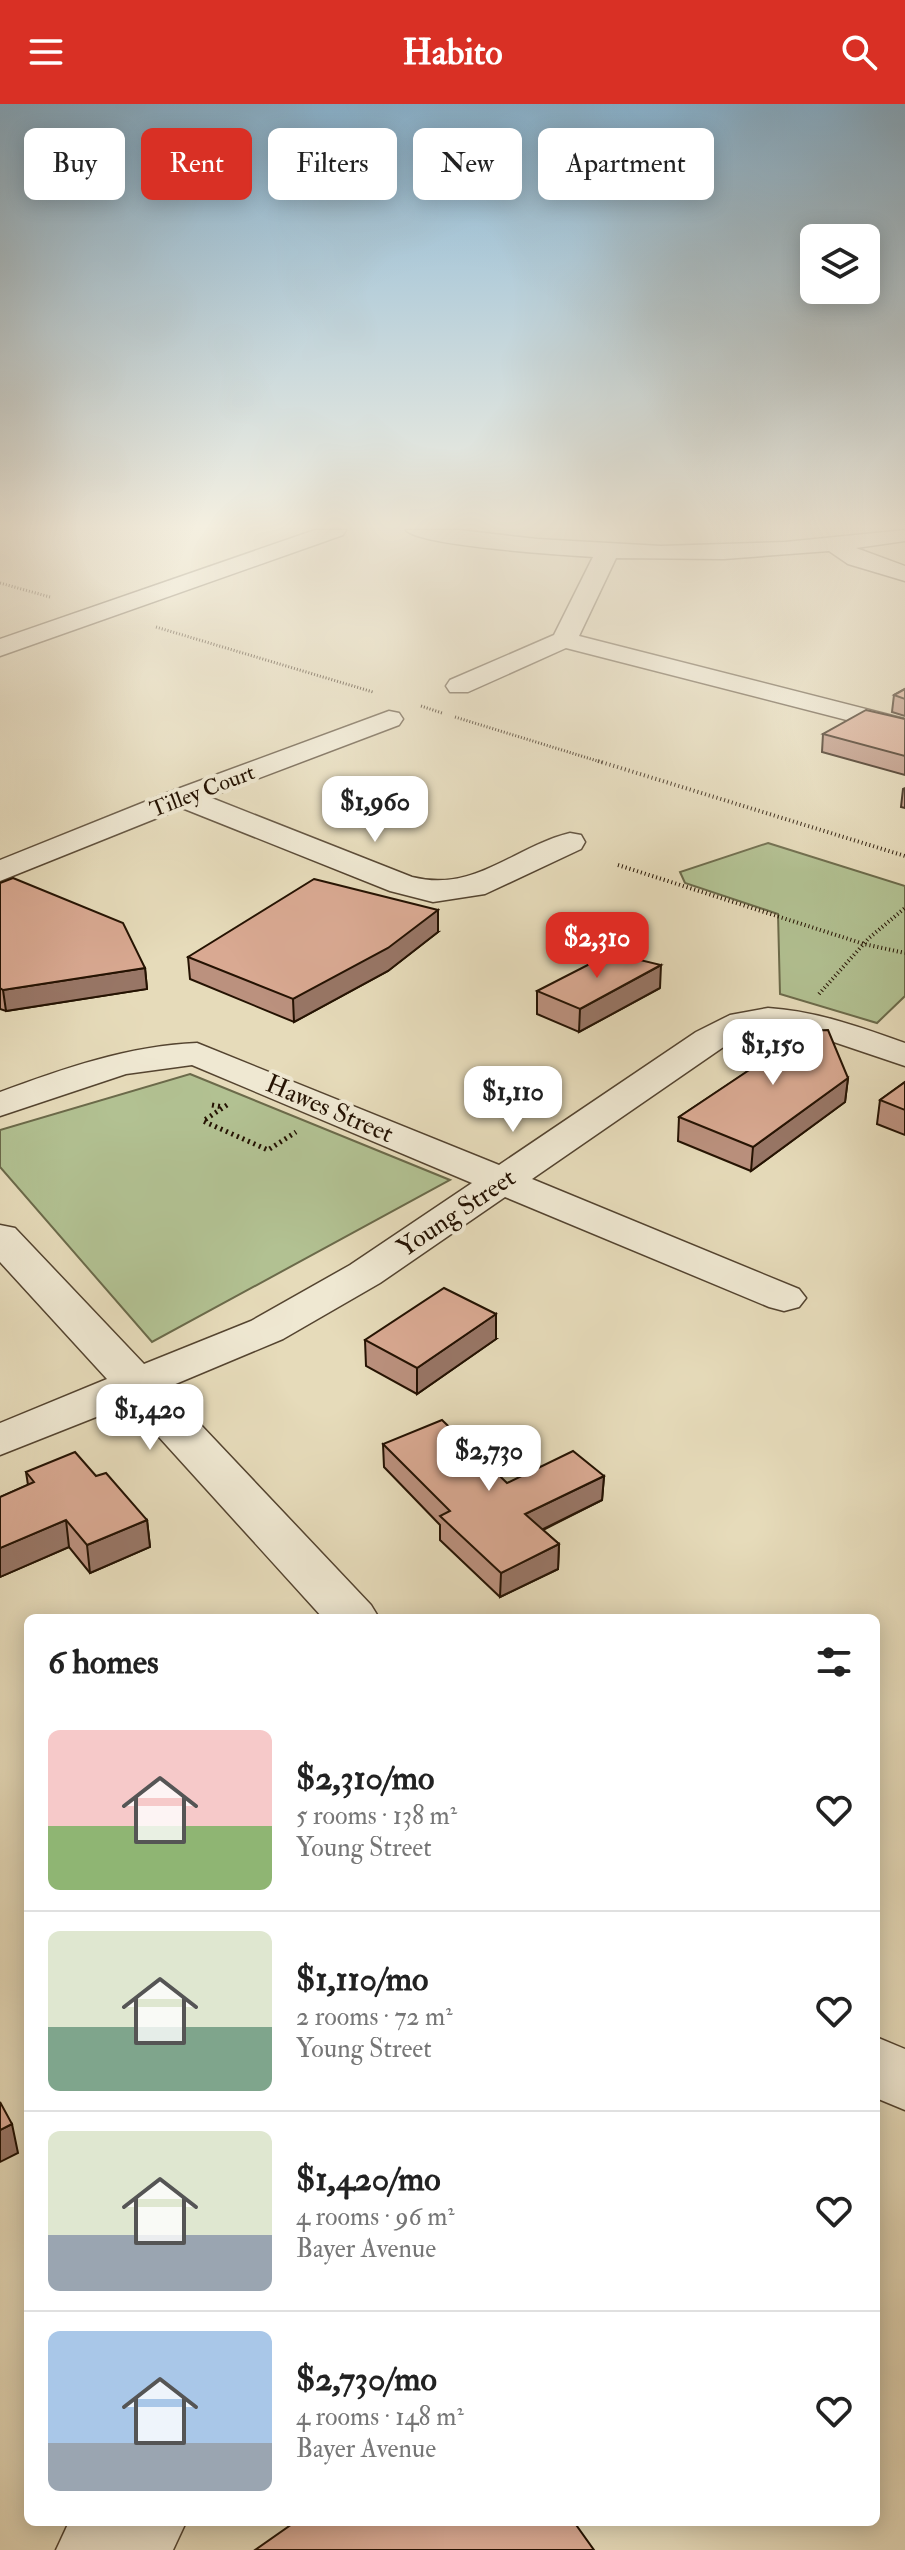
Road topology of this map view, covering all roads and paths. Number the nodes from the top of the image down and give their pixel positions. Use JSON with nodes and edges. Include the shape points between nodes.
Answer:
{"nodes":[{"id":1,"x":555,"y":644,"type":"edge"},
{"id":2,"x":580,"y":644,"type":"edge"},
{"id":3,"x":459,"y":686,"type":"joint"},
{"id":4,"x":389,"y":719,"type":"joint"},
{"id":5,"x":905,"y":727,"type":"edge"},
{"id":6,"x":182,"y":797,"type":"junction"},
{"id":7,"x":570,"y":842,"type":"dead end"},
{"id":8,"x":5,"y":865,"type":"edge"},
{"id":9,"x":618,"y":865,"type":"dead end"},
{"id":10,"x":905,"y":908,"type":"edge"},
{"id":11,"x":864,"y":944,"type":"junction"},
{"id":12,"x":905,"y":953,"type":"edge"},
{"id":13,"x":783,"y":1020,"type":"junction"},
{"id":14,"x":905,"y":1055,"type":"edge"},
{"id":15,"x":0,"y":1105,"type":"edge"},
{"id":16,"x":212,"y":1105,"type":"dead end"},
{"id":17,"x":224,"y":1107,"type":"dead end"},
{"id":18,"x":502,"y":1181,"type":"junction"},
{"id":19,"x":0,"y":1237,"type":"edge"},
{"id":20,"x":784,"y":1298,"type":"dead end"},
{"id":21,"x":136,"y":1386,"type":"junction"},
{"id":22,"x":0,"y":1440,"type":"edge"},
{"id":23,"x":349,"y":1614,"type":"edge"},
{"id":24,"x":880,"y":2066,"type":"edge"},
{"id":25,"x":905,"y":2082,"type":"edge"},
{"id":26,"x":140,"y":2526,"type":"edge"},
{"id":27,"x":95,"y":2550,"type":"edge"}],
"edges":[{"from":1,"to":3,"type":"street"},
{"from":2,"to":5,"type":"street"},
{"from":3,"to":4,"type":"path"},
{"from":4,"to":6,"type":"street","name":"Tilley Court"},
{"from":6,"to":7,"type":"street","via":[[433,892],[474,887]]},
{"from":6,"to":8,"type":"street","name":"Tilley Court"},
{"from":9,"to":11,"type":"path"},
{"from":10,"to":11,"type":"path"},
{"from":11,"to":12,"type":"path"},
{"from":11,"to":13,"type":"path","via":[[811,1003]]},
{"from":13,"to":14,"type":"street","name":"Young Street","via":[[822,1026]]},
{"from":13,"to":18,"type":"street","name":"Young Street","via":[[746,1021],[709,1040]]},
{"from":15,"to":18,"type":"street","name":"Hawes Street","via":[[110,1065],[158,1054],[197,1054]]},
{"from":16,"to":17,"type":"path"},
{"from":18,"to":20,"type":"street","name":"Hawes Street"},
{"from":18,"to":21,"type":"street","name":"Young Street","via":[[365,1274],[267,1330]]},
{"from":19,"to":21,"type":"street"},
{"from":21,"to":22,"type":"street","name":"Young Street"},
{"from":21,"to":23,"type":"street"},
{"from":24,"to":25,"type":"street"},
{"from":26,"to":27,"type":"street"}]}
